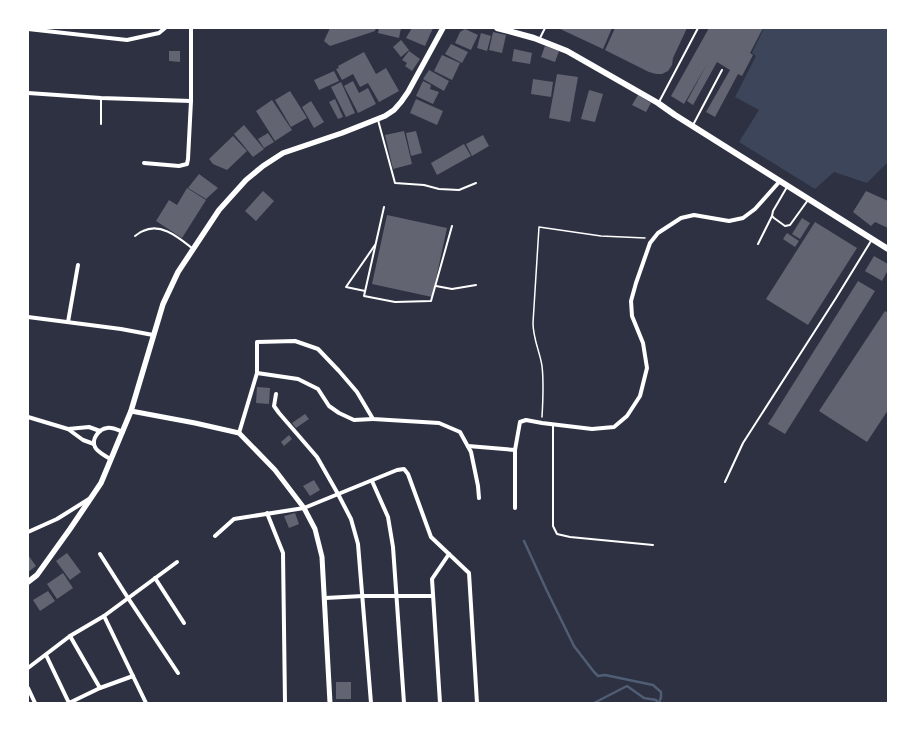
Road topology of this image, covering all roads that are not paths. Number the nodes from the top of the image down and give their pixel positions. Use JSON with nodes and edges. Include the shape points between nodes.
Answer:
{"nodes":[{"id":1,"x":165,"y":28,"type":"edge"},
{"id":2,"x":191,"y":28,"type":"edge"},
{"id":3,"x":443,"y":28,"type":"edge"},
{"id":4,"x":497,"y":28,"type":"edge"},
{"id":5,"x":545,"y":28,"type":"edge"},
{"id":6,"x":698,"y":28,"type":"edge"},
{"id":7,"x":28,"y":29,"type":"edge"},
{"id":8,"x":539,"y":40,"type":"junction"},
{"id":9,"x":722,"y":70,"type":"dead end"},
{"id":10,"x":28,"y":93,"type":"edge"},
{"id":11,"x":101,"y":98,"type":"junction"},
{"id":12,"x":190,"y":101,"type":"junction"},
{"id":13,"x":658,"y":103,"type":"junction"},
{"id":14,"x":378,"y":119,"type":"junction"},
{"id":15,"x":101,"y":124,"type":"dead end"},
{"id":16,"x":693,"y":126,"type":"junction"},
{"id":17,"x":144,"y":163,"type":"dead end"},
{"id":18,"x":780,"y":181,"type":"junction"},
{"id":19,"x":476,"y":184,"type":"dead end"},
{"id":20,"x":788,"y":186,"type":"junction"},
{"id":21,"x":808,"y":199,"type":"junction"},
{"id":22,"x":384,"y":207,"type":"dead end"},
{"id":23,"x":772,"y":216,"type":"junction"},
{"id":24,"x":452,"y":226,"type":"dead end"},
{"id":25,"x":135,"y":236,"type":"dead end"},
{"id":26,"x":872,"y":239,"type":"junction"},
{"id":27,"x":376,"y":244,"type":"junction"},
{"id":28,"x":758,"y":244,"type":"dead end"},
{"id":29,"x":194,"y":249,"type":"junction"},
{"id":30,"x":888,"y":249,"type":"edge"},
{"id":31,"x":78,"y":266,"type":"dead end"},
{"id":32,"x":476,"y":285,"type":"dead end"},
{"id":33,"x":436,"y":286,"type":"junction"},
{"id":34,"x":365,"y":291,"type":"junction"},
{"id":35,"x":28,"y":317,"type":"edge"},
{"id":36,"x":68,"y":322,"type":"junction"},
{"id":37,"x":153,"y":335,"type":"junction"},
{"id":38,"x":257,"y":374,"type":"junction"},
{"id":39,"x":276,"y":394,"type":"dead end"},
{"id":40,"x":131,"y":411,"type":"junction"},
{"id":41,"x":28,"y":417,"type":"edge"},
{"id":42,"x":373,"y":419,"type":"junction"},
{"id":43,"x":553,"y":424,"type":"junction"},
{"id":44,"x":68,"y":429,"type":"junction"},
{"id":45,"x":100,"y":431,"type":"junction"},
{"id":46,"x":123,"y":432,"type":"junction"},
{"id":47,"x":239,"y":433,"type":"junction"},
{"id":48,"x":94,"y":444,"type":"junction"},
{"id":49,"x":468,"y":446,"type":"junction"},
{"id":50,"x":515,"y":450,"type":"junction"},
{"id":51,"x":110,"y":459,"type":"junction"},
{"id":52,"x":372,"y":481,"type":"junction"},
{"id":53,"x":725,"y":482,"type":"dead end"},
{"id":54,"x":338,"y":494,"type":"junction"},
{"id":55,"x":92,"y":497,"type":"junction"},
{"id":56,"x":479,"y":498,"type":"dead end"},
{"id":57,"x":304,"y":508,"type":"junction"},
{"id":58,"x":515,"y":508,"type":"dead end"},
{"id":59,"x":267,"y":514,"type":"junction"},
{"id":60,"x":28,"y":532,"type":"edge"},
{"id":61,"x":215,"y":536,"type":"dead end"},
{"id":62,"x":653,"y":545,"type":"dead end"},
{"id":63,"x":100,"y":554,"type":"dead end"},
{"id":64,"x":450,"y":554,"type":"junction"},
{"id":65,"x":177,"y":562,"type":"dead end"},
{"id":66,"x":155,"y":578,"type":"junction"},
{"id":67,"x":28,"y":582,"type":"edge"},
{"id":68,"x":362,"y":596,"type":"junction"},
{"id":69,"x":397,"y":596,"type":"junction"},
{"id":70,"x":433,"y":596,"type":"junction"},
{"id":71,"x":128,"y":598,"type":"junction"},
{"id":72,"x":325,"y":598,"type":"junction"},
{"id":73,"x":104,"y":616,"type":"junction"},
{"id":74,"x":184,"y":623,"type":"dead end"},
{"id":75,"x":70,"y":636,"type":"junction"},
{"id":76,"x":46,"y":655,"type":"junction"},
{"id":77,"x":28,"y":668,"type":"edge"},
{"id":78,"x":178,"y":673,"type":"dead end"},
{"id":79,"x":133,"y":676,"type":"junction"},
{"id":80,"x":28,"y":688,"type":"edge"},
{"id":81,"x":100,"y":688,"type":"junction"},
{"id":82,"x":35,"y":703,"type":"edge"},
{"id":83,"x":69,"y":703,"type":"edge"},
{"id":84,"x":146,"y":703,"type":"edge"},
{"id":85,"x":285,"y":703,"type":"edge"},
{"id":86,"x":330,"y":703,"type":"edge"},
{"id":87,"x":371,"y":703,"type":"edge"},
{"id":88,"x":404,"y":703,"type":"edge"},
{"id":89,"x":440,"y":703,"type":"edge"},
{"id":90,"x":477,"y":703,"type":"edge"}],
"edges":[{"from":1,"to":7,"type":"street","via":[[159,33],[127,40]]},
{"from":2,"to":12,"type":"street"},
{"from":3,"to":14,"type":"main road","via":[[402,102]]},
{"from":4,"to":8,"type":"main road"},
{"from":5,"to":8,"type":"lane"},
{"from":6,"to":13,"type":"lane"},
{"from":8,"to":13,"type":"main road","via":[[567,51]]},
{"from":9,"to":16,"type":"lane"},
{"from":10,"to":11,"type":"street"},
{"from":11,"to":12,"type":"street"},
{"from":11,"to":15,"type":"lane"},
{"from":12,"to":17,"type":"street","via":[[187,164],[179,166]]},
{"from":13,"to":16,"type":"main road"},
{"from":14,"to":19,"type":"lane","via":[[395,183],[459,190]]},
{"from":14,"to":29,"type":"main road","via":[[283,153],[263,166],[246,180],[219,210]]},
{"from":16,"to":18,"type":"main road"},
{"from":18,"to":20,"type":"main road"},
{"from":18,"to":43,"type":"street","via":[[755,209],[743,218],[729,221],[694,215],[682,218],[658,233],[650,243],[631,301],[632,316],[642,343],[647,368],[640,396],[627,416],[614,427],[592,429]]},
{"from":20,"to":21,"type":"main road"},
{"from":20,"to":23,"type":"lane"},
{"from":21,"to":23,"type":"lane","via":[[790,225],[785,226]]},
{"from":21,"to":26,"type":"main road"},
{"from":22,"to":27,"type":"lane"},
{"from":23,"to":28,"type":"lane"},
{"from":24,"to":33,"type":"lane"},
{"from":25,"to":29,"type":"lane","via":[[148,229],[166,230]]},
{"from":26,"to":30,"type":"main road"},
{"from":26,"to":53,"type":"lane","via":[[743,443]]},
{"from":27,"to":34,"type":"lane"},
{"from":27,"to":34,"type":"lane","via":[[346,287]]},
{"from":29,"to":37,"type":"main road","via":[[178,272],[163,304]]},
{"from":31,"to":36,"type":"street"},
{"from":32,"to":33,"type":"lane","via":[[452,289]]},
{"from":33,"to":34,"type":"lane","via":[[431,301],[395,302],[364,296]]},
{"from":35,"to":36,"type":"street"},
{"from":36,"to":37,"type":"street"},
{"from":37,"to":40,"type":"main road"},
{"from":38,"to":42,"type":"street","via":[[298,379],[318,389],[329,406],[338,414],[354,420]]},
{"from":38,"to":42,"type":"street","via":[[257,342],[295,341],[318,349],[356,392]]},
{"from":38,"to":47,"type":"street"},
{"from":39,"to":54,"type":"street","via":[[274,406],[317,457]]},
{"from":40,"to":46,"type":"main road"},
{"from":40,"to":47,"type":"street"},
{"from":41,"to":44,"type":"street"},
{"from":42,"to":49,"type":"street","via":[[439,423],[460,432]]},
{"from":43,"to":50,"type":"street","via":[[526,420],[520,422]]},
{"from":43,"to":62,"type":"lane","via":[[553,526],[557,534]]},
{"from":44,"to":45,"type":"street","via":[[89,427]]},
{"from":44,"to":48,"type":"street","via":[[83,440]]},
{"from":45,"to":46,"type":"street","via":[[107,428]]},
{"from":45,"to":48,"type":"street"},
{"from":46,"to":51,"type":"main road"},
{"from":47,"to":57,"type":"street","via":[[275,470]]},
{"from":48,"to":51,"type":"street","via":[[95,449]]},
{"from":49,"to":50,"type":"street"},
{"from":49,"to":56,"type":"street"},
{"from":50,"to":58,"type":"street"},
{"from":51,"to":55,"type":"main road","via":[[101,483]]},
{"from":52,"to":54,"type":"street"},
{"from":52,"to":64,"type":"street","via":[[404,469],[431,537]]},
{"from":52,"to":69,"type":"street","via":[[388,518]]},
{"from":54,"to":57,"type":"street"},
{"from":54,"to":68,"type":"street","via":[[351,519],[358,544]]},
{"from":55,"to":60,"type":"street","via":[[57,519]]},
{"from":55,"to":67,"type":"main road","via":[[37,574]]},
{"from":57,"to":59,"type":"street"},
{"from":57,"to":72,"type":"street","via":[[315,529],[322,557]]},
{"from":59,"to":61,"type":"street","via":[[234,519]]},
{"from":59,"to":85,"type":"street","via":[[283,553]]},
{"from":63,"to":71,"type":"street"},
{"from":64,"to":70,"type":"street","via":[[432,579]]},
{"from":64,"to":90,"type":"street","via":[[469,573]]},
{"from":65,"to":66,"type":"street"},
{"from":66,"to":71,"type":"street"},
{"from":66,"to":74,"type":"street"},
{"from":68,"to":69,"type":"street"},
{"from":68,"to":72,"type":"street"},
{"from":68,"to":87,"type":"street"},
{"from":69,"to":70,"type":"street"},
{"from":69,"to":88,"type":"street"},
{"from":70,"to":89,"type":"street"},
{"from":71,"to":73,"type":"street"},
{"from":71,"to":78,"type":"street"},
{"from":72,"to":86,"type":"street"},
{"from":73,"to":75,"type":"street"},
{"from":73,"to":79,"type":"street"},
{"from":75,"to":76,"type":"street"},
{"from":75,"to":81,"type":"street"},
{"from":76,"to":77,"type":"street"},
{"from":76,"to":83,"type":"street"},
{"from":79,"to":81,"type":"street"},
{"from":79,"to":84,"type":"street"},
{"from":80,"to":82,"type":"street"},
{"from":81,"to":83,"type":"street"}]}
